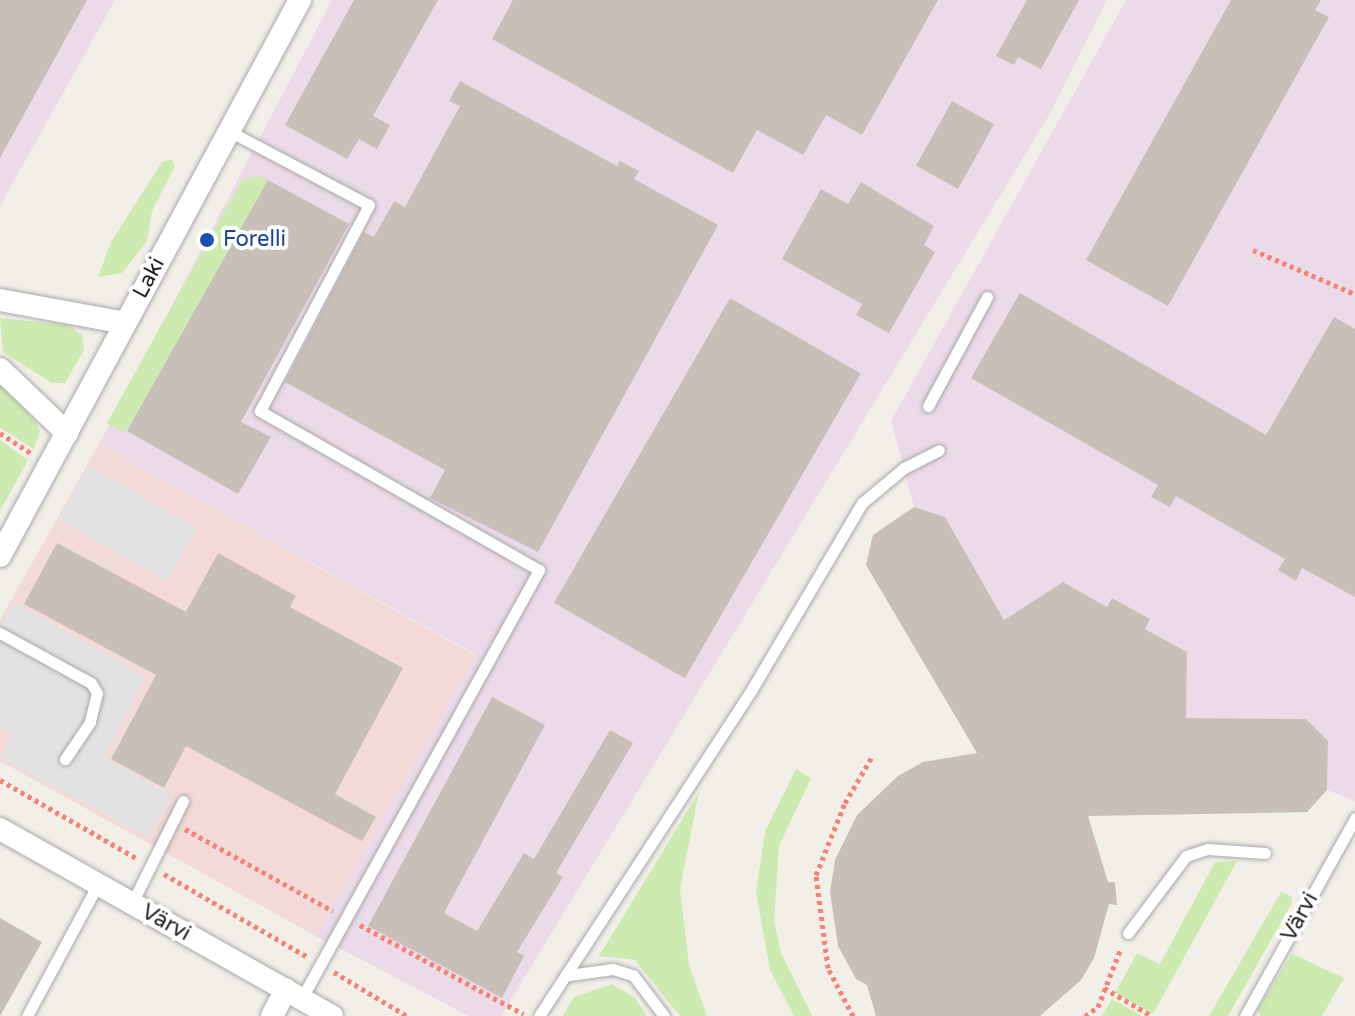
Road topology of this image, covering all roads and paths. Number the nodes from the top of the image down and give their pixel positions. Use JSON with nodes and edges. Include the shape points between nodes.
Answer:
{"nodes":[{"id":1,"x":300,"y":0,"type":"edge"},
{"id":2,"x":229,"y":131,"type":"junction"},
{"id":3,"x":1253,"y":250,"type":"dead end"},
{"id":4,"x":1355,"y":294,"type":"edge"},
{"id":5,"x":987,"y":297,"type":"dead end"},
{"id":6,"x":0,"y":300,"type":"edge"},
{"id":7,"x":125,"y":323,"type":"junction"},
{"id":8,"x":0,"y":369,"type":"edge"},
{"id":9,"x":928,"y":406,"type":"dead end"},
{"id":10,"x":67,"y":433,"type":"junction"},
{"id":11,"x":939,"y":450,"type":"dead end"},
{"id":12,"x":0,"y":556,"type":"edge"},
{"id":13,"x":0,"y":633,"type":"edge"},
{"id":14,"x":873,"y":755,"type":"dead end"},
{"id":15,"x":65,"y":759,"type":"dead end"},
{"id":16,"x":0,"y":780,"type":"edge"},
{"id":17,"x":183,"y":801,"type":"dead end"},
{"id":18,"x":1355,"y":818,"type":"edge"},
{"id":19,"x":0,"y":829,"type":"edge"},
{"id":20,"x":1265,"y":853,"type":"dead end"},
{"id":21,"x":149,"y":866,"type":"junction"},
{"id":22,"x":98,"y":884,"type":"junction"},
{"id":23,"x":132,"y":903,"type":"junction"},
{"id":24,"x":1128,"y":933,"type":"joint"},
{"id":25,"x":320,"y":965,"type":"junction"},
{"id":26,"x":569,"y":975,"type":"junction"},
{"id":27,"x":1104,"y":988,"type":"junction"},
{"id":28,"x":293,"y":995,"type":"junction"},
{"id":29,"x":27,"y":1016,"type":"edge"},
{"id":30,"x":272,"y":1016,"type":"edge"},
{"id":31,"x":332,"y":1016,"type":"edge"},
{"id":32,"x":407,"y":1016,"type":"edge"},
{"id":33,"x":539,"y":1016,"type":"edge"},
{"id":34,"x":664,"y":1016,"type":"edge"},
{"id":35,"x":853,"y":1016,"type":"edge"},
{"id":36,"x":1085,"y":1016,"type":"edge"},
{"id":37,"x":1152,"y":1016,"type":"edge"},
{"id":38,"x":1245,"y":1016,"type":"edge"}],
"edges":[{"from":1,"to":2,"type":"street","name":"Laki"},
{"from":2,"to":7,"type":"street","name":"Laki"},
{"from":2,"to":25,"type":"lane","via":[[369,205],[260,411],[539,570]]},
{"from":3,"to":4,"type":"path"},
{"from":5,"to":9,"type":"lane"},
{"from":6,"to":7,"type":"street"},
{"from":7,"to":10,"type":"street","name":"Laki"},
{"from":8,"to":10,"type":"street"},
{"from":10,"to":12,"type":"street","name":"Laki"},
{"from":11,"to":26,"type":"lane","via":[[904,468],[862,503],[752,689],[700,761]]},
{"from":13,"to":15,"type":"lane","via":[[91,683],[97,693],[90,722]]},
{"from":14,"to":35,"type":"path","via":[[845,803],[816,875],[828,968]]},
{"from":16,"to":21,"type":"path"},
{"from":17,"to":21,"type":"lane"},
{"from":18,"to":38,"type":"lane","name":"Värvi"},
{"from":19,"to":22,"type":"street","name":"Värvi"},
{"from":20,"to":24,"type":"lane","via":[[1208,849],[1186,856]]},
{"from":21,"to":23,"type":"lane"},
{"from":21,"to":25,"type":"path"},
{"from":22,"to":23,"type":"street","name":"Värvi"},
{"from":22,"to":29,"type":"lane"},
{"from":23,"to":28,"type":"street","name":"Värvi"},
{"from":24,"to":27,"type":"path"},
{"from":25,"to":28,"type":"lane"},
{"from":25,"to":32,"type":"path"},
{"from":26,"to":33,"type":"lane"},
{"from":26,"to":34,"type":"lane","via":[[613,969],[633,975]]},
{"from":27,"to":36,"type":"path","via":[[1098,1007]]},
{"from":27,"to":37,"type":"path"},
{"from":28,"to":30,"type":"street"},
{"from":28,"to":31,"type":"street","name":"Värvi"}]}
